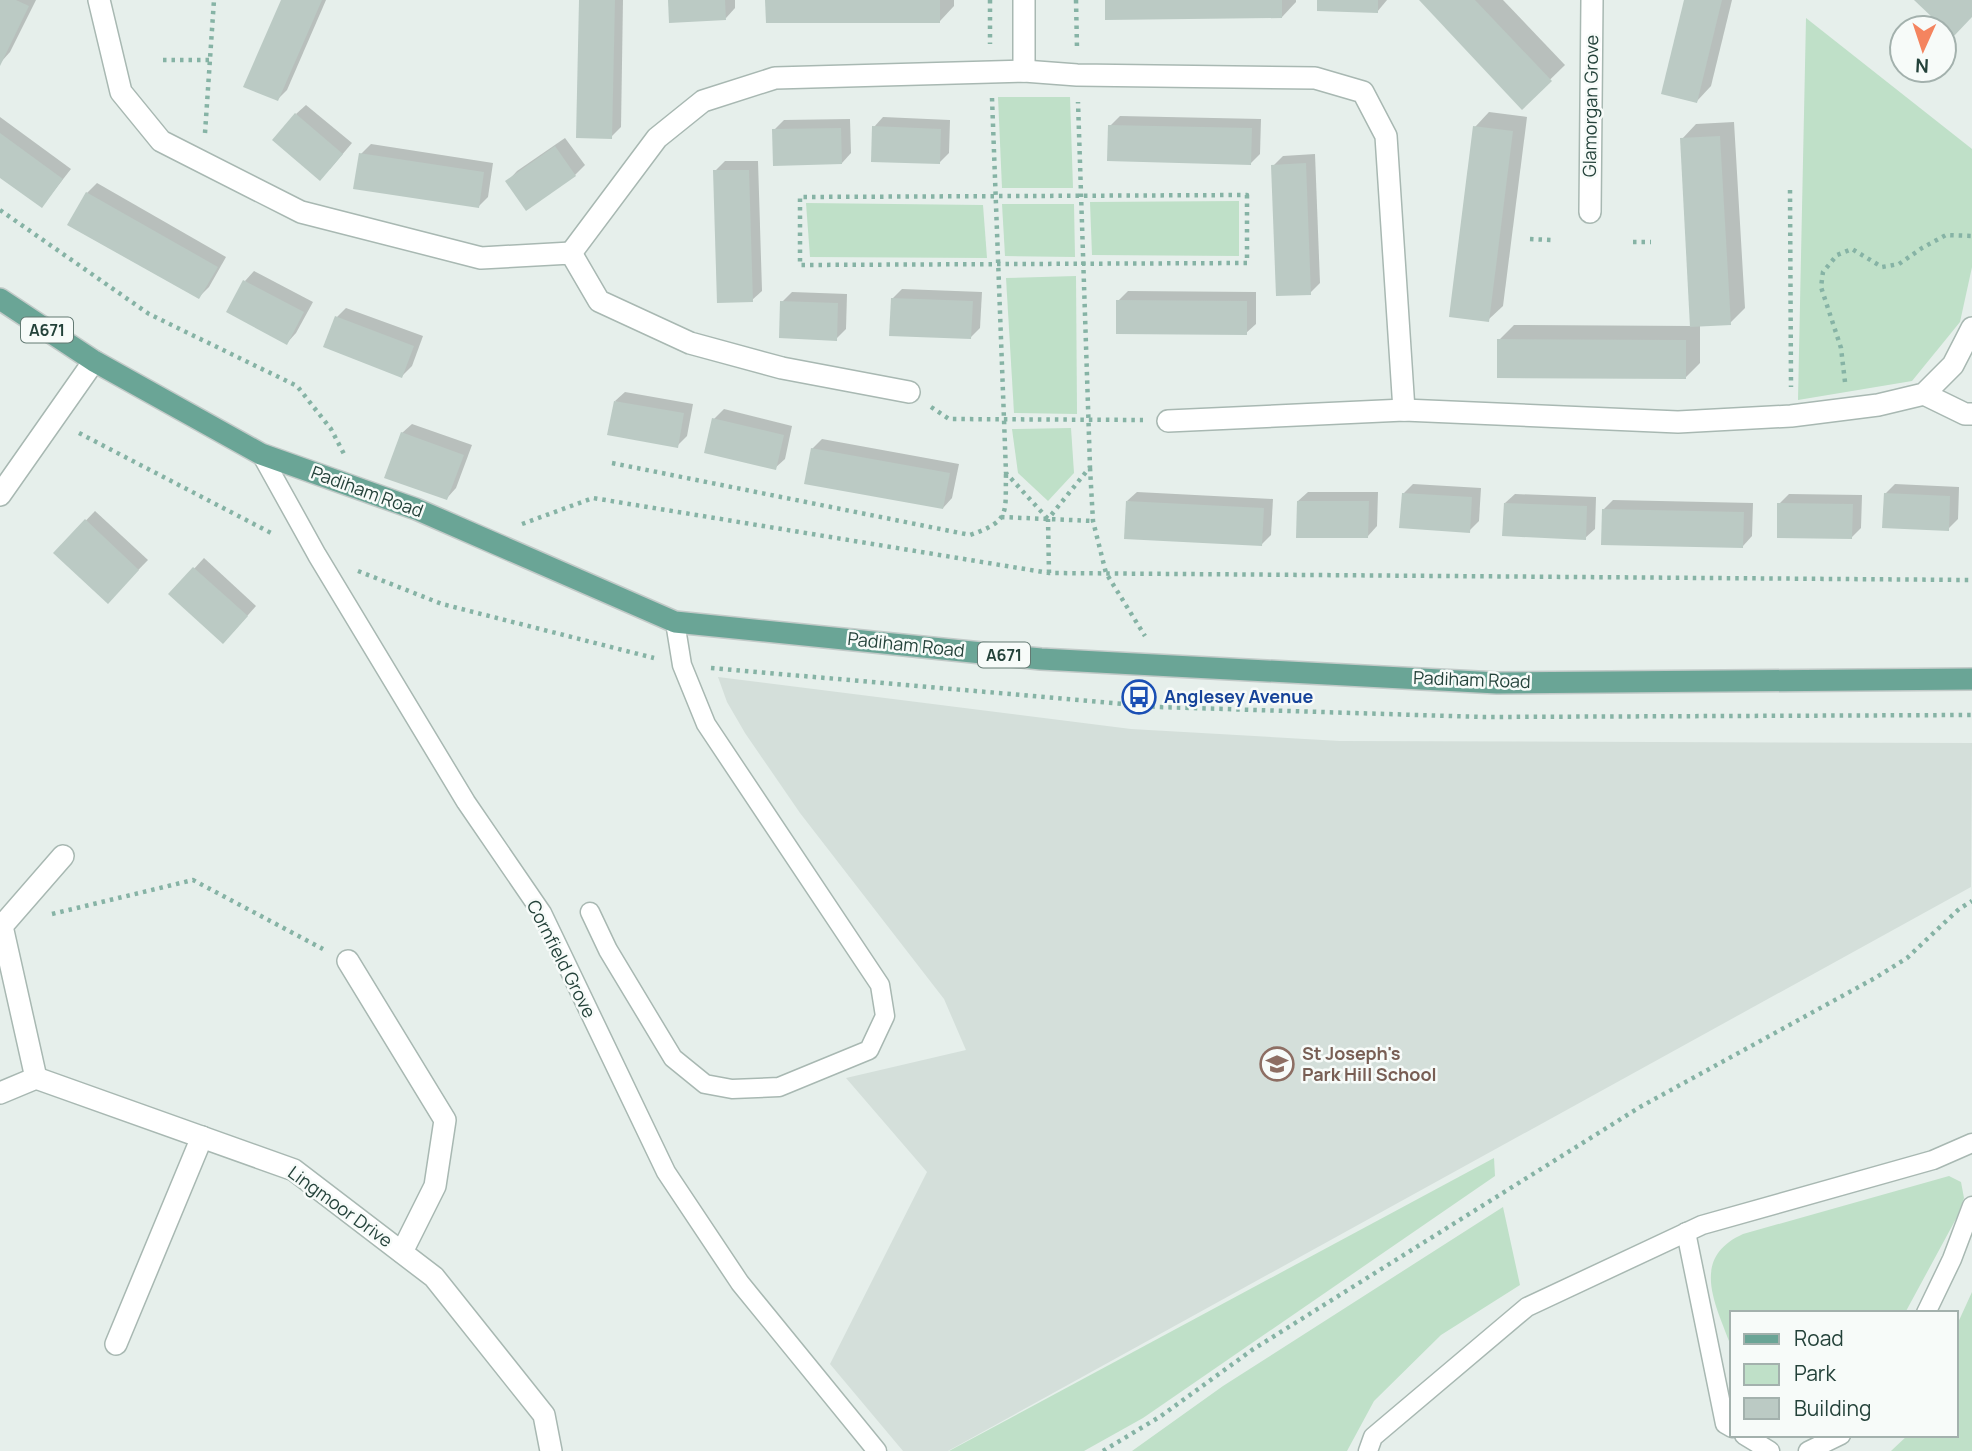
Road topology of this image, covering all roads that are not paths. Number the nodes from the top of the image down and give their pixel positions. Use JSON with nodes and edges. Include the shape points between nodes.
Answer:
{"nodes":[{"id":1,"x":99,"y":0,"type":"edge"},
{"id":2,"x":1024,"y":0,"type":"edge"},
{"id":3,"x":1592,"y":0,"type":"edge"},
{"id":4,"x":1024,"y":71,"type":"junction"},
{"id":5,"x":1590,"y":212,"type":"dead end"},
{"id":6,"x":571,"y":253,"type":"junction"},
{"id":7,"x":0,"y":299,"type":"edge"},
{"id":8,"x":1972,"y":328,"type":"edge"},
{"id":9,"x":94,"y":361,"type":"junction"},
{"id":10,"x":909,"y":392,"type":"road end"},
{"id":11,"x":1924,"y":394,"type":"junction"},
{"id":12,"x":1405,"y":410,"type":"junction"},
{"id":13,"x":1972,"y":414,"type":"edge"},
{"id":14,"x":1168,"y":421,"type":"road end"},
{"id":15,"x":261,"y":454,"type":"junction"},
{"id":16,"x":0,"y":495,"type":"edge"},
{"id":17,"x":675,"y":622,"type":"junction"},
{"id":18,"x":1972,"y":679,"type":"edge"},
{"id":19,"x":63,"y":856,"type":"dead end"},
{"id":20,"x":590,"y":912,"type":"dead end"},
{"id":21,"x":348,"y":961,"type":"road end"},
{"id":22,"x":36,"y":1078,"type":"junction"},
{"id":23,"x":0,"y":1093,"type":"edge"},
{"id":24,"x":202,"y":1137,"type":"junction"},
{"id":25,"x":1972,"y":1143,"type":"edge"},
{"id":26,"x":1972,"y":1206,"type":"edge"},
{"id":27,"x":1686,"y":1232,"type":"junction"},
{"id":28,"x":402,"y":1252,"type":"junction"},
{"id":29,"x":1927,"y":1311,"type":"edge"},
{"id":30,"x":116,"y":1345,"type":"dead end"},
{"id":31,"x":1730,"y":1427,"type":"edge"},
{"id":32,"x":1747,"y":1437,"type":"edge"},
{"id":33,"x":1837,"y":1437,"type":"edge"},
{"id":34,"x":551,"y":1451,"type":"edge"},
{"id":35,"x":877,"y":1451,"type":"edge"},
{"id":36,"x":1368,"y":1451,"type":"edge"},
{"id":37,"x":1770,"y":1451,"type":"edge"},
{"id":38,"x":1808,"y":1451,"type":"edge"}],
"edges":[{"from":1,"to":6,"type":"street","via":[[121,92],[161,141],[300,212],[481,258]]},
{"from":2,"to":4,"type":"street"},
{"from":3,"to":5,"type":"street","name":"Glamorgan Grove"},
{"from":4,"to":6,"type":"street","via":[[775,78],[703,101],[657,138]]},
{"from":4,"to":12,"type":"street","via":[[1315,78],[1363,92],[1387,136]]},
{"from":6,"to":10,"type":"street","via":[[599,301],[690,343],[782,368]]},
{"from":7,"to":9,"type":"main road","name":"Padiham Road","number":"A671"},
{"from":8,"to":11,"type":"street","via":[[1953,365]]},
{"from":9,"to":15,"type":"main road","name":"Padiham Road","number":"A671"},
{"from":9,"to":16,"type":"street"},
{"from":11,"to":12,"type":"street","via":[[1791,416],[1678,422]]},
{"from":11,"to":13,"type":"street"},
{"from":12,"to":14,"type":"street"},
{"from":15,"to":17,"type":"main road","name":"Padiham Road","number":"A671","via":[[416,509]]},
{"from":15,"to":35,"type":"lane","name":"Cornfield Grove","via":[[459,790],[542,913],[666,1172],[740,1283]]},
{"from":17,"to":18,"type":"main road","name":"Padiham Road","number":"A671","via":[[1041,659],[1497,683]]},
{"from":17,"to":20,"type":"lane","via":[[682,665],[706,724],[880,985],[885,1016],[869,1050],[809,1076],[779,1087],[732,1089],[705,1084],[673,1058]]},
{"from":19,"to":22,"type":"street","via":[[2,926]]},
{"from":21,"to":28,"type":"street","via":[[445,1120],[435,1186]]},
{"from":22,"to":23,"type":"street"},
{"from":22,"to":24,"type":"street","name":"Lingmoor Drive"},
{"from":24,"to":28,"type":"street","name":"Lingmoor Drive","via":[[294,1170]]},
{"from":24,"to":30,"type":"street"},
{"from":25,"to":27,"type":"lane","via":[[1933,1160]]},
{"from":26,"to":29,"type":"lane"},
{"from":27,"to":31,"type":"lane","via":[[1725,1424]]},
{"from":27,"to":36,"type":"lane","via":[[1527,1307],[1373,1437]]},
{"from":28,"to":34,"type":"street","name":"Lingmoor Drive","via":[[434,1277],[544,1415]]},
{"from":32,"to":37,"type":"lane"},
{"from":33,"to":38,"type":"lane"}]}
